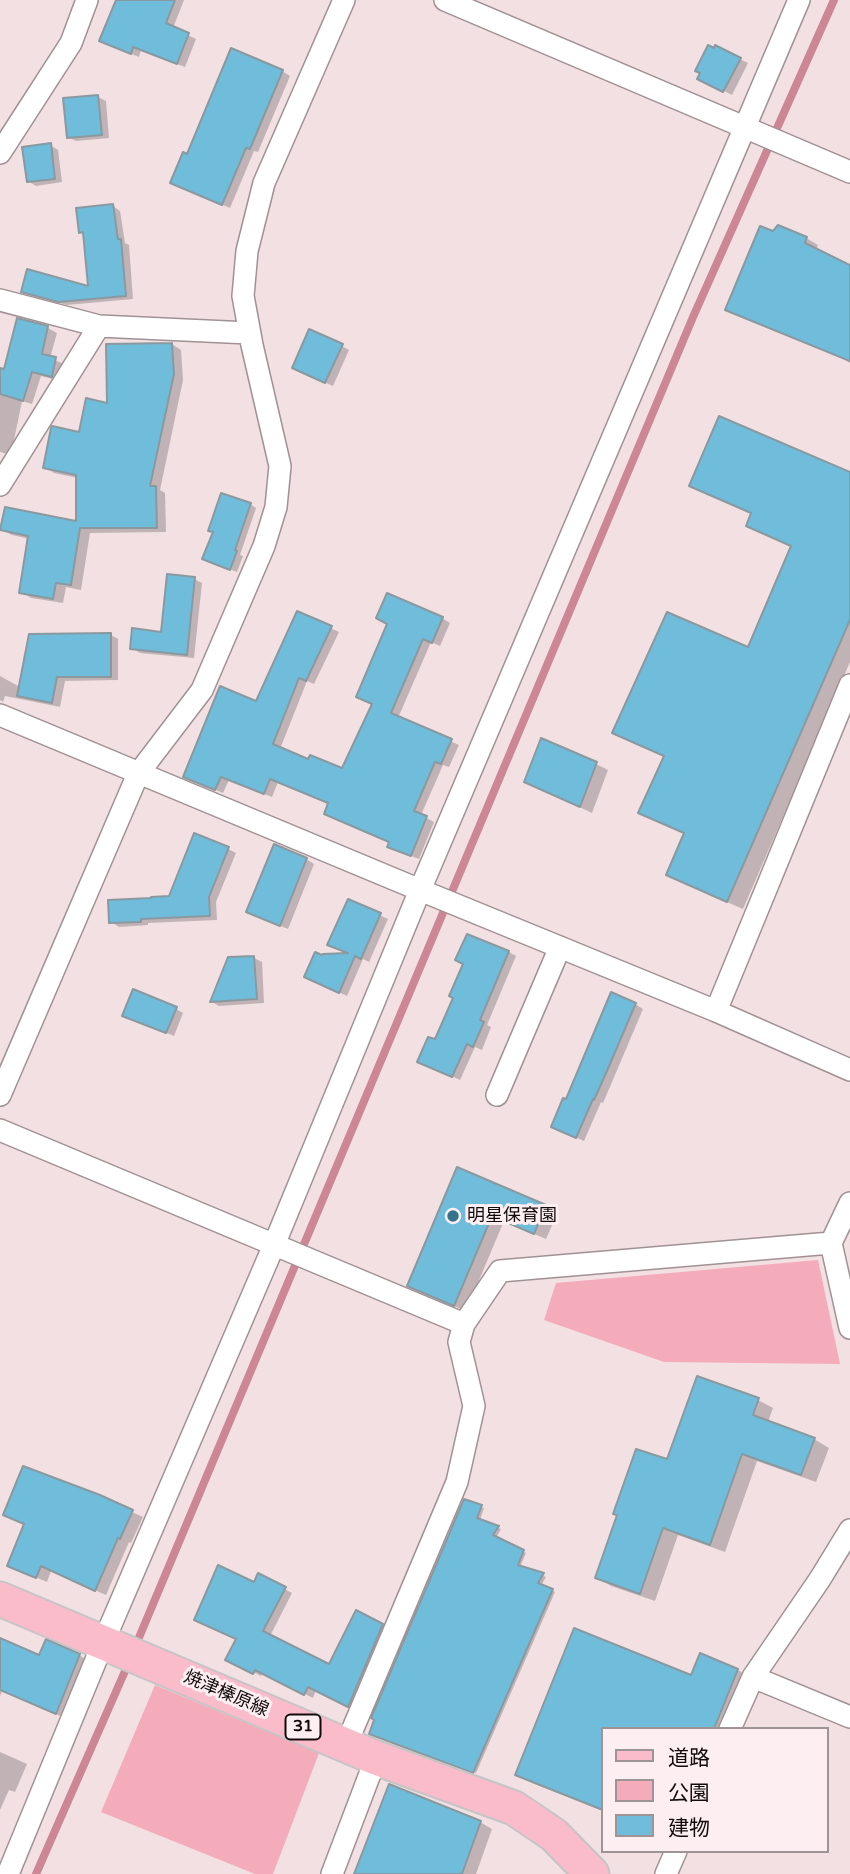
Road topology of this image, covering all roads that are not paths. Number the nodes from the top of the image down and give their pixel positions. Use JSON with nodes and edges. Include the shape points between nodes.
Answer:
{"nodes":[{"id":1,"x":87,"y":0,"type":"edge"},
{"id":2,"x":344,"y":0,"type":"edge"},
{"id":3,"x":446,"y":0,"type":"edge"},
{"id":4,"x":799,"y":0,"type":"edge"},
{"id":5,"x":751,"y":129,"type":"junction"},
{"id":6,"x":0,"y":153,"type":"edge"},
{"id":7,"x":850,"y":172,"type":"edge"},
{"id":8,"x":0,"y":300,"type":"edge"},
{"id":9,"x":99,"y":326,"type":"junction"},
{"id":10,"x":249,"y":333,"type":"junction"},
{"id":11,"x":0,"y":485,"type":"edge"},
{"id":12,"x":850,"y":685,"type":"edge"},
{"id":13,"x":0,"y":715,"type":"edge"},
{"id":14,"x":138,"y":774,"type":"junction"},
{"id":15,"x":419,"y":890,"type":"junction"},
{"id":16,"x":560,"y":947,"type":"junction"},
{"id":17,"x":716,"y":1011,"type":"junction"},
{"id":18,"x":850,"y":1070,"type":"edge"},
{"id":19,"x":0,"y":1095,"type":"edge"},
{"id":20,"x":497,"y":1095,"type":"dead end"},
{"id":21,"x":0,"y":1130,"type":"edge"},
{"id":22,"x":850,"y":1203,"type":"edge"},
{"id":23,"x":831,"y":1243,"type":"junction"},
{"id":24,"x":274,"y":1245,"type":"junction"},
{"id":25,"x":464,"y":1324,"type":"junction"},
{"id":26,"x":850,"y":1328,"type":"edge"},
{"id":27,"x":850,"y":1530,"type":"edge"},
{"id":28,"x":0,"y":1599,"type":"edge"},
{"id":29,"x":103,"y":1643,"type":"junction"},
{"id":30,"x":753,"y":1676,"type":"junction"},
{"id":31,"x":850,"y":1717,"type":"edge"},
{"id":32,"x":731,"y":1727,"type":"edge"},
{"id":33,"x":346,"y":1745,"type":"junction"},
{"id":34,"x":376,"y":1758,"type":"junction"},
{"id":35,"x":675,"y":1853,"type":"edge"},
{"id":36,"x":8,"y":1874,"type":"edge"},
{"id":37,"x":331,"y":1874,"type":"edge"},
{"id":38,"x":592,"y":1874,"type":"edge"},
{"id":39,"x":666,"y":1874,"type":"edge"}],
"edges":[{"from":1,"to":6,"type":"street","via":[[71,43]]},
{"from":2,"to":10,"type":"street","via":[[264,183],[247,251],[243,296]]},
{"from":3,"to":5,"type":"street"},
{"from":4,"to":5,"type":"street"},
{"from":5,"to":7,"type":"street"},
{"from":5,"to":15,"type":"street"},
{"from":8,"to":9,"type":"street"},
{"from":9,"to":10,"type":"street"},
{"from":9,"to":11,"type":"street"},
{"from":10,"to":14,"type":"street","via":[[279,466],[276,507],[202,690]]},
{"from":12,"to":17,"type":"street"},
{"from":13,"to":14,"type":"street"},
{"from":14,"to":15,"type":"street"},
{"from":14,"to":19,"type":"street"},
{"from":15,"to":16,"type":"street"},
{"from":15,"to":24,"type":"street"},
{"from":16,"to":17,"type":"street"},
{"from":16,"to":20,"type":"street"},
{"from":17,"to":18,"type":"street"},
{"from":21,"to":24,"type":"street"},
{"from":22,"to":23,"type":"street"},
{"from":23,"to":25,"type":"street","via":[[500,1271]]},
{"from":23,"to":26,"type":"street"},
{"from":24,"to":25,"type":"street"},
{"from":24,"to":29,"type":"street"},
{"from":25,"to":33,"type":"street","via":[[459,1342],[474,1406],[457,1482]]},
{"from":27,"to":30,"type":"street"},
{"from":28,"to":29,"type":"main road","name":"焼津榛原線","number":"31"},
{"from":29,"to":33,"type":"main road","name":"焼津榛原線","number":"31"},
{"from":29,"to":36,"type":"street"},
{"from":30,"to":31,"type":"street"},
{"from":30,"to":32,"type":"street"},
{"from":33,"to":34,"type":"main road","name":"焼津榛原線","number":"31"},
{"from":34,"to":37,"type":"street"},
{"from":34,"to":38,"type":"main road","name":"焼津榛原線","number":"31","via":[[514,1808],[554,1835]]},
{"from":35,"to":39,"type":"street"}]}
